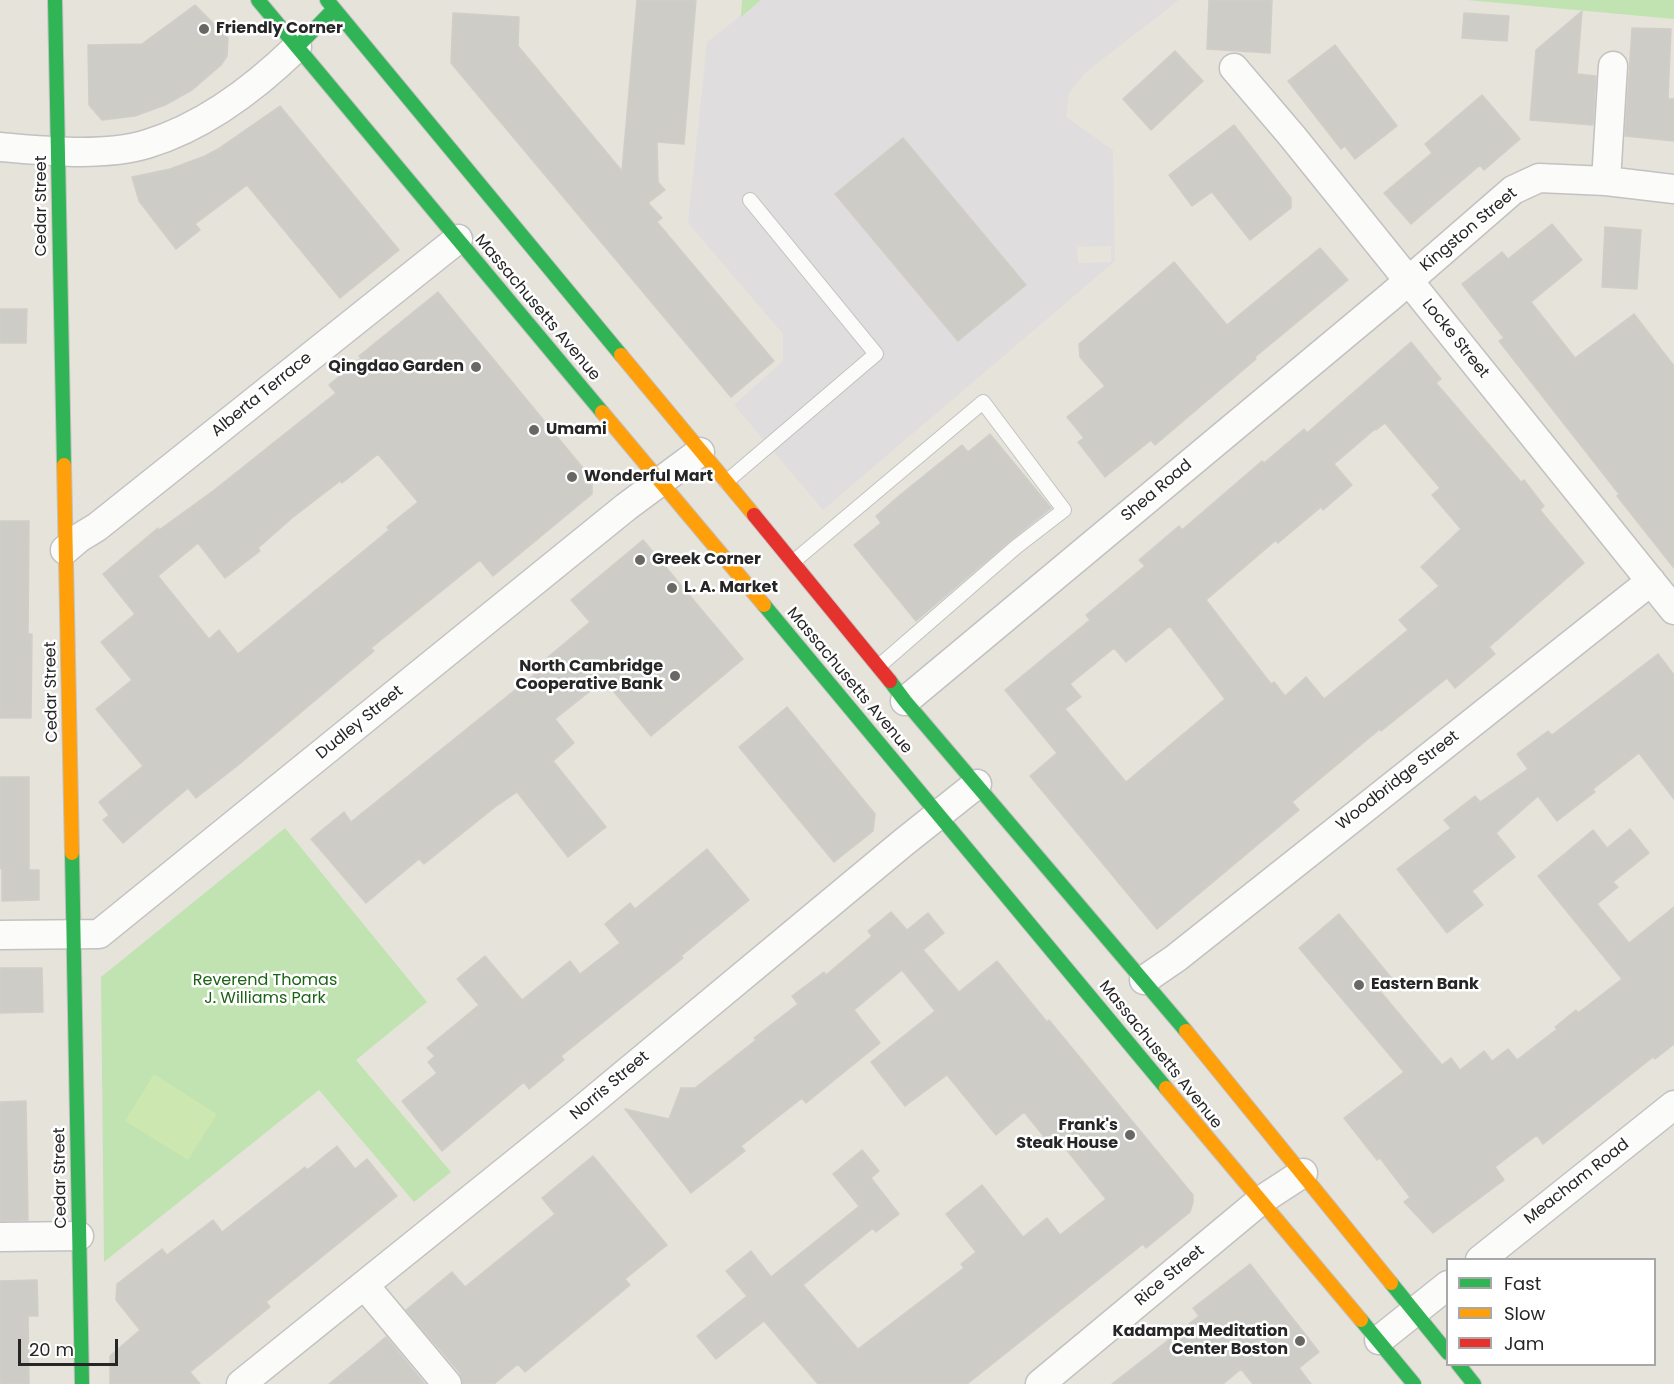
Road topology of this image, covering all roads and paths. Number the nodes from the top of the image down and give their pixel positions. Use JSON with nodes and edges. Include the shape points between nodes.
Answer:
{"nodes":[{"id":1,"x":55,"y":0,"type":"edge"},
{"id":2,"x":258,"y":0,"type":"edge"},
{"id":3,"x":335,"y":3,"type":"edge"},
{"id":4,"x":297,"y":46,"type":"junction"},
{"id":5,"x":1614,"y":66,"type":"dead end"},
{"id":6,"x":1234,"y":68,"type":"dead end"},
{"id":7,"x":0,"y":147,"type":"edge"},
{"id":8,"x":58,"y":150,"type":"junction"},
{"id":9,"x":1606,"y":182,"type":"junction"},
{"id":10,"x":1674,"y":189,"type":"edge"},
{"id":11,"x":750,"y":200,"type":"dead end"},
{"id":12,"x":458,"y":239,"type":"junction"},
{"id":13,"x":1408,"y":281,"type":"junction"},
{"id":14,"x":700,"y":452,"type":"junction"},
{"id":15,"x":660,"y":482,"type":"junction"},
{"id":16,"x":726,"y":482,"type":"junction"},
{"id":17,"x":65,"y":550,"type":"junction"},
{"id":18,"x":793,"y":562,"type":"junction"},
{"id":19,"x":1650,"y":581,"type":"junction"},
{"id":20,"x":1674,"y":610,"type":"edge"},
{"id":21,"x":879,"y":666,"type":"junction"},
{"id":22,"x":905,"y":700,"type":"junction"},
{"id":23,"x":977,"y":784,"type":"junction"},
{"id":24,"x":940,"y":813,"type":"junction"},
{"id":25,"x":73,"y":934,"type":"junction"},
{"id":26,"x":0,"y":935,"type":"edge"},
{"id":27,"x":1144,"y":980,"type":"junction"},
{"id":28,"x":1674,"y":1105,"type":"edge"},
{"id":29,"x":1303,"y":1173,"type":"junction"},
{"id":30,"x":1260,"y":1201,"type":"junction"},
{"id":31,"x":79,"y":1236,"type":"junction"},
{"id":32,"x":0,"y":1237,"type":"edge"},
{"id":33,"x":1483,"y":1258,"type":"edge"},
{"id":34,"x":364,"y":1286,"type":"junction"},
{"id":35,"x":1446,"y":1287,"type":"edge"},
{"id":36,"x":1413,"y":1312,"type":"junction"},
{"id":37,"x":1378,"y":1340,"type":"junction"},
{"id":38,"x":1446,"y":1351,"type":"edge"},
{"id":39,"x":1459,"y":1366,"type":"edge"},
{"id":40,"x":82,"y":1384,"type":"edge"},
{"id":41,"x":241,"y":1384,"type":"edge"},
{"id":42,"x":447,"y":1384,"type":"edge"},
{"id":43,"x":1040,"y":1384,"type":"edge"},
{"id":44,"x":1414,"y":1384,"type":"edge"},
{"id":45,"x":1474,"y":1384,"type":"edge"}],
"edges":[{"from":1,"to":8,"type":"main road","name":"Cedar Street"},
{"from":2,"to":4,"type":"main road","name":"Massachusetts Avenue"},
{"from":3,"to":4,"type":"main road"},
{"from":3,"to":14,"type":"main road","name":"Massachusetts Avenue"},
{"from":4,"to":8,"type":"street","via":[[230,101],[173,134],[127,148]]},
{"from":4,"to":12,"type":"main road","name":"Massachusetts Avenue"},
{"from":5,"to":9,"type":"street"},
{"from":6,"to":13,"type":"street","name":"Locke Street"},
{"from":7,"to":8,"type":"street"},
{"from":8,"to":17,"type":"main road","name":"Cedar Street"},
{"from":9,"to":10,"type":"street","name":"Kingston Street"},
{"from":9,"to":13,"type":"street","name":"Kingston Street","via":[[1539,178],[1514,190]]},
{"from":11,"to":16,"type":"lane","via":[[876,354]]},
{"from":12,"to":15,"type":"main road","name":"Massachusetts Avenue"},
{"from":12,"to":17,"type":"street","name":"Alberta Terrace"},
{"from":13,"to":19,"type":"street","name":"Locke Street"},
{"from":13,"to":22,"type":"street","name":"Shea Road"},
{"from":14,"to":15,"type":"street","name":"Dudley Street"},
{"from":14,"to":16,"type":"main road","name":"Massachusetts Avenue"},
{"from":15,"to":24,"type":"main road","name":"Massachusetts Avenue"},
{"from":15,"to":25,"type":"street","name":"Dudley Street","via":[[99,934]]},
{"from":16,"to":18,"type":"main road","name":"Massachusetts Avenue"},
{"from":17,"to":25,"type":"main road","name":"Cedar Street"},
{"from":18,"to":21,"type":"main road","name":"Massachusetts Avenue"},
{"from":18,"to":21,"type":"lane","via":[[983,402],[1064,510]]},
{"from":19,"to":20,"type":"street","name":"Locke Street"},
{"from":19,"to":27,"type":"street","name":"Woodbridge Street"},
{"from":21,"to":22,"type":"main road","name":"Massachusetts Avenue"},
{"from":22,"to":23,"type":"main road","name":"Massachusetts Avenue"},
{"from":23,"to":24,"type":"street","name":"Norris Street"},
{"from":23,"to":27,"type":"main road","name":"Massachusetts Avenue"},
{"from":24,"to":30,"type":"main road","name":"Massachusetts Avenue"},
{"from":24,"to":34,"type":"street","name":"Norris Street"},
{"from":25,"to":26,"type":"street","name":"Dudley Street"},
{"from":25,"to":31,"type":"main road","name":"Cedar Street"},
{"from":27,"to":29,"type":"main road","name":"Massachusetts Avenue"},
{"from":28,"to":33,"type":"street","name":"Meacham Road"},
{"from":29,"to":30,"type":"street","name":"Rice Street"},
{"from":29,"to":36,"type":"main road","name":"Massachusetts Avenue"},
{"from":30,"to":37,"type":"main road","name":"Massachusetts Avenue"},
{"from":30,"to":43,"type":"street","name":"Rice Street"},
{"from":31,"to":32,"type":"street"},
{"from":31,"to":40,"type":"main road","name":"Cedar Street"},
{"from":34,"to":41,"type":"street","name":"Norris Street"},
{"from":34,"to":42,"type":"street"},
{"from":35,"to":36,"type":"street"},
{"from":36,"to":37,"type":"street"},
{"from":36,"to":38,"type":"main road","name":"Massachusetts Avenue"},
{"from":37,"to":44,"type":"main road","name":"Massachusetts Avenue"},
{"from":39,"to":45,"type":"main road"}]}
